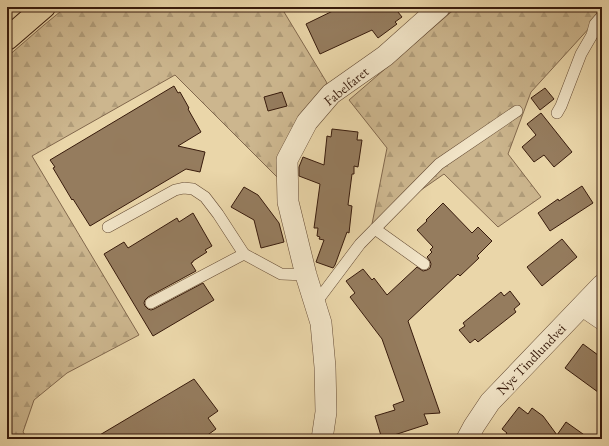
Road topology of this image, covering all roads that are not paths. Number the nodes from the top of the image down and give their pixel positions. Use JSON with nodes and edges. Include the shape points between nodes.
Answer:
{"nodes":[{"id":1,"x":44,"y":7,"type":"edge"},
{"id":2,"x":440,"y":7,"type":"edge"},
{"id":3,"x":602,"y":16,"type":"edge"},
{"id":4,"x":7,"y":39,"type":"edge"},
{"id":5,"x":517,"y":111,"type":"dead end"},
{"id":6,"x":557,"y":113,"type":"dead end"},
{"id":7,"x":108,"y":227,"type":"dead end"},
{"id":8,"x":375,"y":229,"type":"junction"},
{"id":9,"x":244,"y":254,"type":"junction"},
{"id":10,"x":424,"y":264,"type":"dead end"},
{"id":11,"x":306,"y":276,"type":"junction"},
{"id":12,"x":602,"y":285,"type":"edge"},
{"id":13,"x":151,"y":303,"type":"dead end"},
{"id":14,"x":315,"y":304,"type":"junction"},
{"id":15,"x":583,"y":306,"type":"junction"},
{"id":16,"x":602,"y":319,"type":"edge"},
{"id":17,"x":322,"y":439,"type":"edge"},
{"id":18,"x":467,"y":439,"type":"edge"}],
"edges":[{"from":1,"to":4,"type":"main road"},
{"from":2,"to":11,"type":"street","name":"Fabelfaret","via":[[385,56],[331,94],[307,122],[287,160],[288,202]]},
{"from":3,"to":6,"type":"lane","via":[[595,24],[581,54]]},
{"from":5,"to":8,"type":"lane","via":[[439,164]]},
{"from":7,"to":9,"type":"lane","via":[[175,190],[184,188],[205,197]]},
{"from":8,"to":10,"type":"lane"},
{"from":8,"to":14,"type":"lane","via":[[360,244]]},
{"from":9,"to":11,"type":"lane","via":[[281,274]]},
{"from":9,"to":13,"type":"lane"},
{"from":11,"to":14,"type":"street","name":"Fabelfaret"},
{"from":12,"to":15,"type":"street","name":"Nye Tindlundvei"},
{"from":14,"to":17,"type":"street","name":"Fabelfaret","via":[[321,323],[325,367],[326,412]]},
{"from":15,"to":16,"type":"street"},
{"from":15,"to":18,"type":"street","name":"Nye Tindlundvei","via":[[490,402]]}]}
